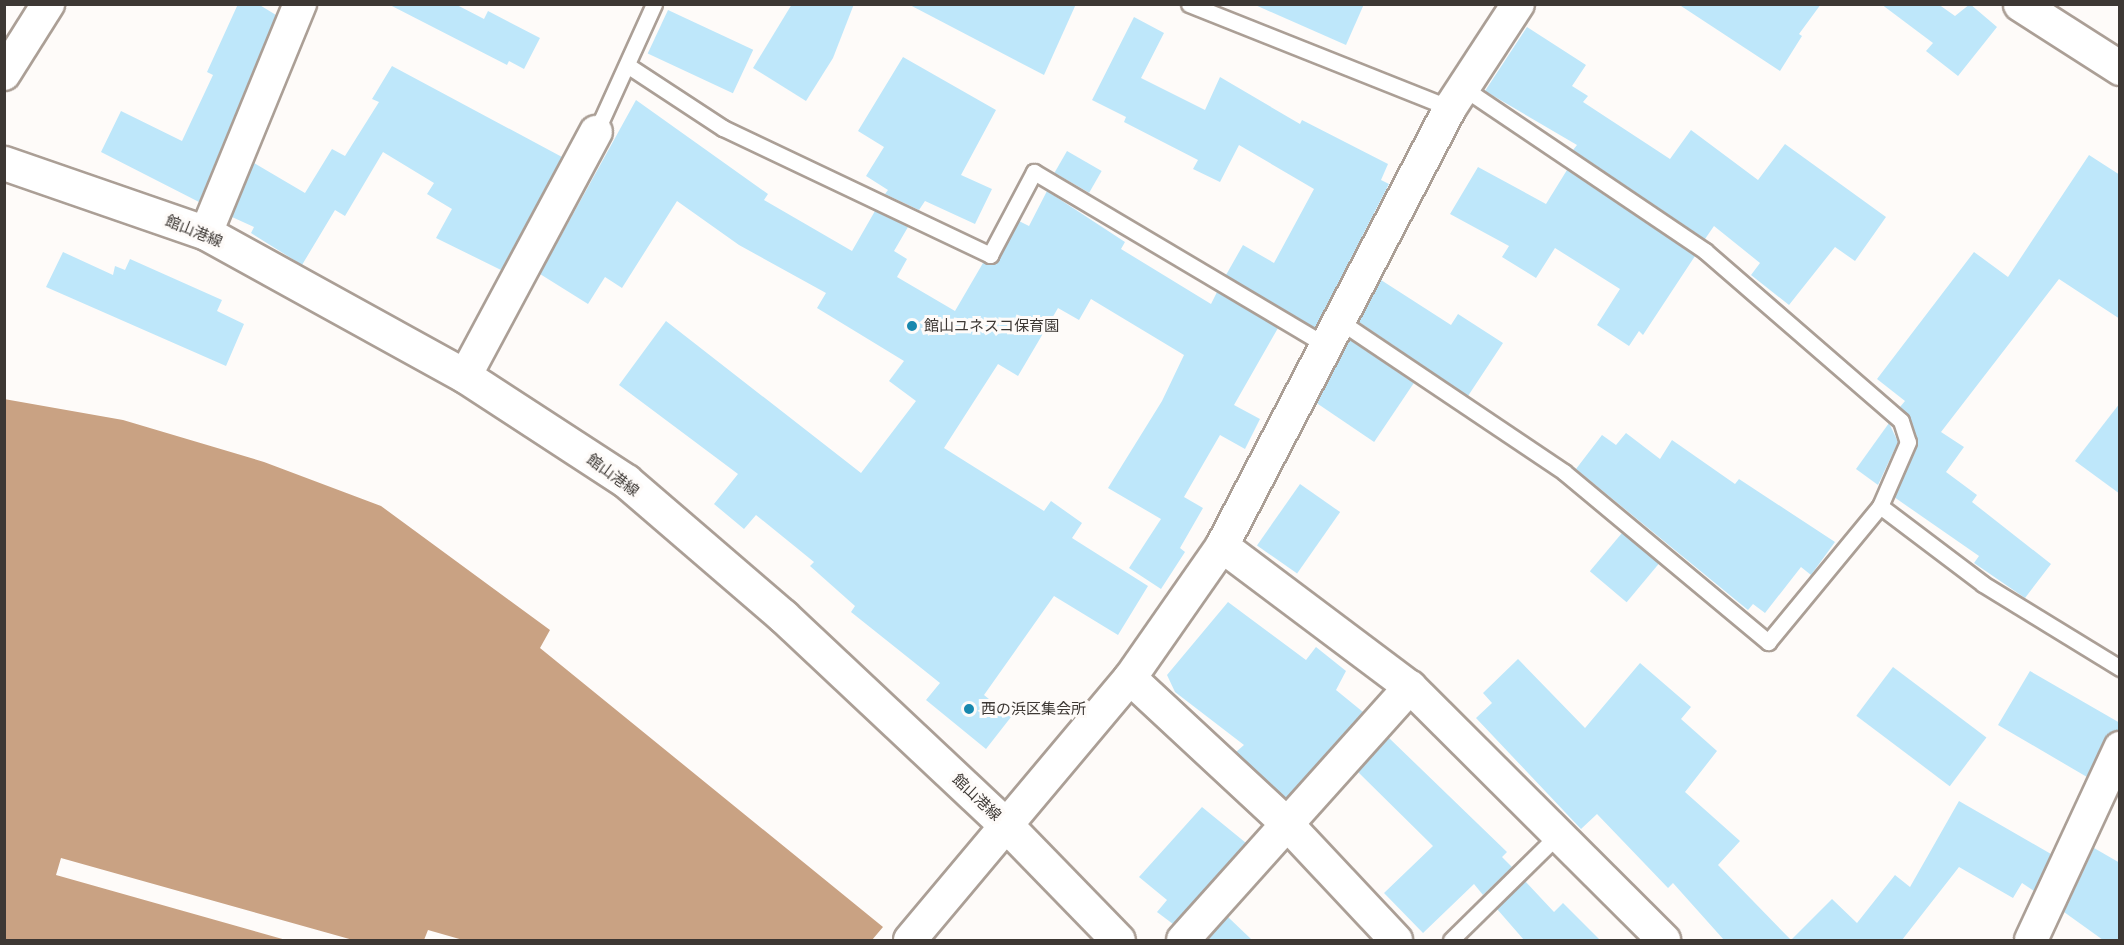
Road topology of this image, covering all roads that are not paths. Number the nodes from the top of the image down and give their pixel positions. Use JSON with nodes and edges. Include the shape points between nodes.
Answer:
{"nodes":[{"id":1,"x":48,"y":4,"type":"edge"},
{"id":2,"x":300,"y":4,"type":"edge"},
{"id":3,"x":654,"y":4,"type":"edge"},
{"id":4,"x":1189,"y":4,"type":"edge"},
{"id":5,"x":1518,"y":4,"type":"edge"},
{"id":6,"x":2020,"y":4,"type":"edge"},
{"id":7,"x":627,"y":65,"type":"junction"},
{"id":8,"x":2120,"y":68,"type":"edge"},
{"id":9,"x":4,"y":74,"type":"edge"},
{"id":10,"x":1456,"y":97,"type":"junction"},
{"id":11,"x":596,"y":132,"type":"joint"},
{"id":12,"x":4,"y":163,"type":"edge"},
{"id":13,"x":206,"y":233,"type":"junction"},
{"id":14,"x":1332,"y":332,"type":"junction"},
{"id":15,"x":465,"y":376,"type":"junction"},
{"id":16,"x":1880,"y":506,"type":"junction"},
{"id":17,"x":1222,"y":546,"type":"junction"},
{"id":18,"x":2120,"y":668,"type":"edge"},
{"id":19,"x":1130,"y":678,"type":"junction"},
{"id":20,"x":1410,"y":687,"type":"junction"},
{"id":21,"x":2120,"y":748,"type":"edge"},
{"id":22,"x":1288,"y":825,"type":"junction"},
{"id":23,"x":1009,"y":828,"type":"junction"},
{"id":24,"x":1558,"y":834,"type":"junction"},
{"id":25,"x":910,"y":940,"type":"edge"},
{"id":26,"x":1118,"y":940,"type":"edge"},
{"id":27,"x":1184,"y":940,"type":"edge"},
{"id":28,"x":1396,"y":940,"type":"edge"},
{"id":29,"x":1451,"y":940,"type":"edge"},
{"id":30,"x":1664,"y":940,"type":"edge"},
{"id":31,"x":2031,"y":940,"type":"edge"}],
"edges":[{"from":1,"to":9,"type":"street"},
{"from":2,"to":13,"type":"street"},
{"from":3,"to":7,"type":"lane"},
{"from":4,"to":10,"type":"lane"},
{"from":5,"to":10,"type":"street"},
{"from":6,"to":8,"type":"main road"},
{"from":7,"to":11,"type":"lane"},
{"from":7,"to":14,"type":"lane","via":[[723,128],[990,255],[1034,172]]},
{"from":10,"to":14,"type":"street"},
{"from":10,"to":16,"type":"lane","via":[[1706,251],[1901,422],[1908,442]]},
{"from":11,"to":15,"type":"street"},
{"from":12,"to":13,"type":"main road","name":"館山港線"},
{"from":13,"to":15,"type":"main road","name":"館山港線"},
{"from":14,"to":16,"type":"lane","via":[[1564,472],[1768,642]]},
{"from":14,"to":17,"type":"street"},
{"from":15,"to":23,"type":"main road","name":"館山港線","via":[[626,481],[783,616]]},
{"from":16,"to":18,"type":"lane","via":[[1983,584]]},
{"from":17,"to":19,"type":"street"},
{"from":17,"to":20,"type":"street"},
{"from":19,"to":22,"type":"street"},
{"from":19,"to":23,"type":"street"},
{"from":20,"to":22,"type":"street"},
{"from":20,"to":24,"type":"street"},
{"from":21,"to":31,"type":"street"},
{"from":22,"to":27,"type":"street"},
{"from":22,"to":28,"type":"street"},
{"from":23,"to":25,"type":"street"},
{"from":23,"to":26,"type":"main road","name":"館山港線"},
{"from":24,"to":29,"type":"lane"},
{"from":24,"to":30,"type":"street"}]}
